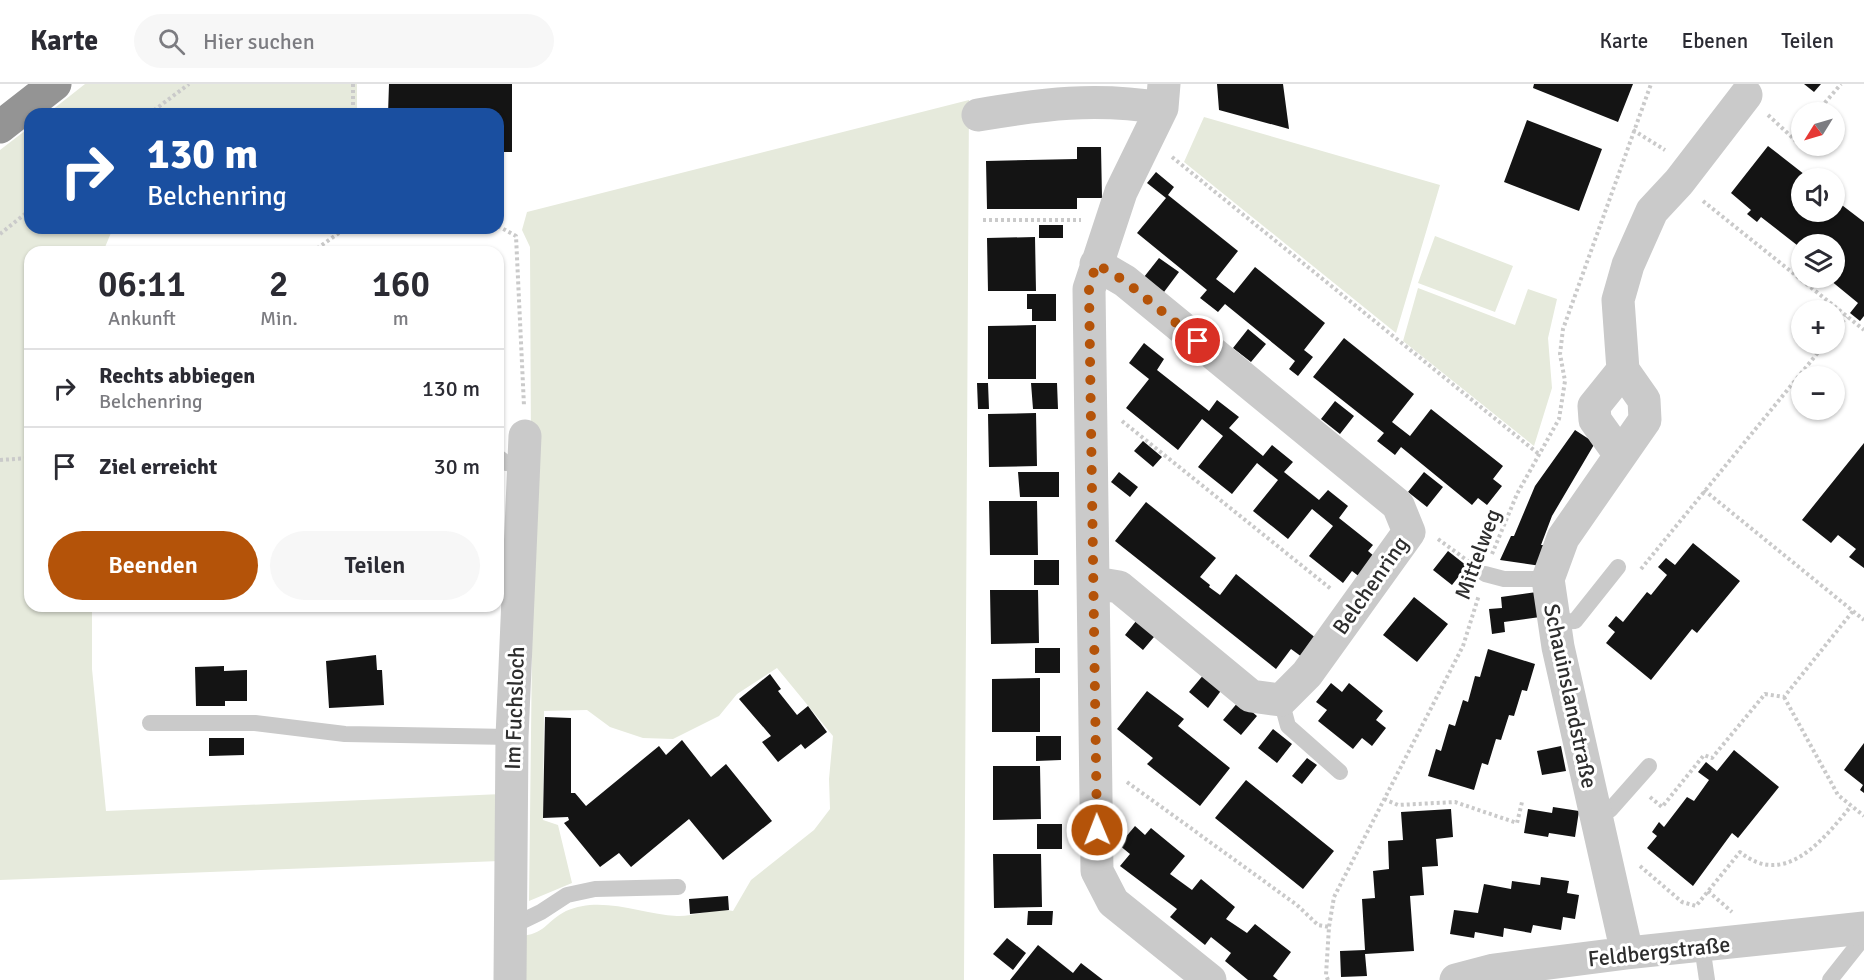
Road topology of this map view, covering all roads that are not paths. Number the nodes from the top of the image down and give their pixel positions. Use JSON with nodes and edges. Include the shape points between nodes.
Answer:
{"nodes":[{"id":1,"x":55,"y":84,"type":"edge"},
{"id":2,"x":1746,"y":95,"type":"road end"},
{"id":3,"x":1163,"y":96,"type":"edge"},
{"id":4,"x":24,"y":108,"type":"edge"},
{"id":5,"x":24,"y":108,"type":"edge"},
{"id":6,"x":978,"y":116,"type":"dead end"},
{"id":7,"x":0,"y":127,"type":"edge"},
{"id":8,"x":1096,"y":264,"type":"junction"},
{"id":9,"x":1623,"y":370,"type":"junction"},
{"id":10,"x":516,"y":453,"type":"edge"},
{"id":11,"x":1620,"y":455,"type":"junction"},
{"id":12,"x":1618,"y":567,"type":"dead end"},
{"id":13,"x":1485,"y":574,"type":"road end"},
{"id":14,"x":1548,"y":579,"type":"junction"},
{"id":15,"x":1095,"y":583,"type":"junction"},
{"id":16,"x":1554,"y":622,"type":"junction"},
{"id":17,"x":1281,"y":700,"type":"junction"},
{"id":18,"x":150,"y":723,"type":"dead end"},
{"id":19,"x":512,"y":738,"type":"junction"},
{"id":20,"x":1649,"y":766,"type":"dead end"},
{"id":21,"x":1340,"y":772,"type":"dead end"},
{"id":22,"x":1596,"y":813,"type":"junction"},
{"id":23,"x":678,"y":887,"type":"dead end"},
{"id":24,"x":510,"y":927,"type":"junction"},
{"id":25,"x":1864,"y":928,"type":"edge"},
{"id":26,"x":1864,"y":938,"type":"edge"},
{"id":27,"x":1702,"y":946,"type":"junction"},
{"id":28,"x":1627,"y":953,"type":"junction"},
{"id":29,"x":1496,"y":975,"type":"edge"},
{"id":30,"x":510,"y":980,"type":"edge"},
{"id":31,"x":1210,"y":980,"type":"edge"},
{"id":32,"x":1456,"y":980,"type":"edge"},
{"id":33,"x":1707,"y":980,"type":"edge"},
{"id":34,"x":1830,"y":980,"type":"edge"}],
"edges":[{"from":1,"to":5,"type":"highway"},
{"from":2,"to":9,"type":"street","via":[[1652,211],[1628,265],[1618,300]]},
{"from":3,"to":6,"type":"street","via":[[1125,102],[1053,102]]},
{"from":3,"to":8,"type":"street","via":[[1149,138],[1107,227]]},
{"from":4,"to":7,"type":"highway"},
{"from":8,"to":15,"type":"street","via":[[1089,289]]},
{"from":8,"to":17,"type":"street","name":"Belchenring","via":[[1125,281],[1398,506],[1409,532],[1306,674]]},
{"from":9,"to":11,"type":"street","name":"Schauinslandstraße","via":[[1644,400],[1645,420]]},
{"from":9,"to":11,"type":"street","via":[[1594,406],[1595,420]]},
{"from":10,"to":19,"type":"street","name":"Im Fuchsloch"},
{"from":11,"to":14,"type":"street","name":"Schauinslandstraße","via":[[1563,538]]},
{"from":12,"to":16,"type":"lane","via":[[1575,621]]},
{"from":13,"to":14,"type":"lane","via":[[1504,579]]},
{"from":14,"to":16,"type":"street","name":"Schauinslandstraße"},
{"from":15,"to":17,"type":"street","via":[[1119,587],[1251,696]]},
{"from":15,"to":31,"type":"street","via":[[1097,871],[1113,902]]},
{"from":16,"to":22,"type":"street","name":"Schauinslandstraße"},
{"from":17,"to":21,"type":"lane","via":[[1288,726]]},
{"from":18,"to":19,"type":"lane","via":[[255,723],[345,734]]},
{"from":19,"to":24,"type":"street","name":"Im Fuchsloch"},
{"from":20,"to":22,"type":"lane","via":[[1610,810]]},
{"from":22,"to":28,"type":"street","name":"Schauinslandstraße"},
{"from":23,"to":24,"type":"lane","via":[[567,895]]},
{"from":24,"to":30,"type":"street","name":"Im Fuchsloch"},
{"from":25,"to":27,"type":"street","name":"Feldbergstraße"},
{"from":26,"to":34,"type":"lane"},
{"from":27,"to":28,"type":"street","name":"Feldbergstraße"},
{"from":27,"to":33,"type":"lane"},
{"from":28,"to":29,"type":"street","name":"Feldbergstraße"},
{"from":29,"to":32,"type":"street","name":"Feldbergstraße"}]}
